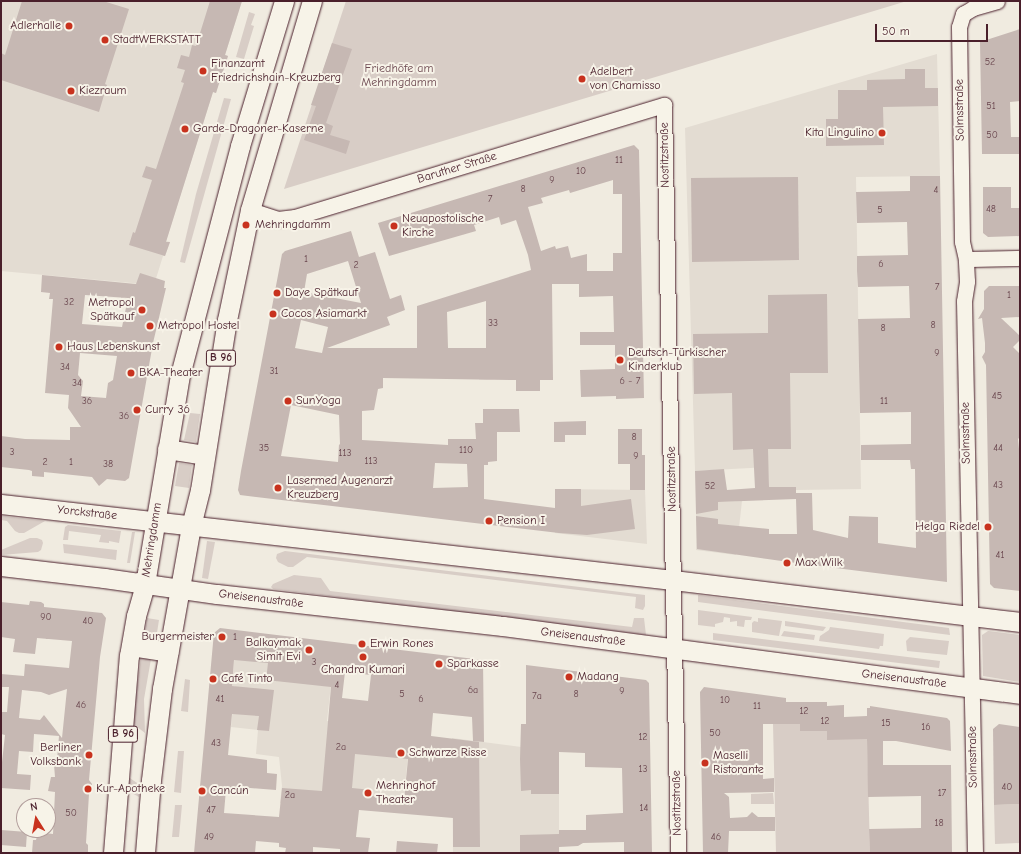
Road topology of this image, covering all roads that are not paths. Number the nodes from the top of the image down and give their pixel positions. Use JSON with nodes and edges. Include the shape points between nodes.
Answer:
{"nodes":[{"id":1,"x":284,"y":1,"type":"edge"},
{"id":2,"x":312,"y":1,"type":"edge"},
{"id":3,"x":997,"y":1,"type":"edge"},
{"id":4,"x":664,"y":105,"type":"joint"},
{"id":5,"x":250,"y":210,"type":"junction"},
{"id":6,"x":1020,"y":258,"type":"edge"},
{"id":7,"x":966,"y":259,"type":"junction"},
{"id":8,"x":167,"y":450,"type":"junction"},
{"id":9,"x":205,"y":455,"type":"junction"},
{"id":10,"x":1,"y":504,"type":"edge"},
{"id":11,"x":164,"y":522,"type":"junction"},
{"id":12,"x":191,"y":526,"type":"junction"},
{"id":13,"x":1,"y":566,"type":"edge"},
{"id":14,"x":673,"y":580,"type":"junction"},
{"id":15,"x":145,"y":584,"type":"junction"},
{"id":16,"x":181,"y":589,"type":"junction"},
{"id":17,"x":970,"y":616,"type":"junction"},
{"id":18,"x":1020,"y":622,"type":"edge"},
{"id":19,"x":131,"y":646,"type":"junction"},
{"id":20,"x":675,"y":648,"type":"junction"},
{"id":21,"x":169,"y":652,"type":"junction"},
{"id":22,"x":971,"y":688,"type":"junction"},
{"id":23,"x":1020,"y":694,"type":"edge"},
{"id":24,"x":113,"y":853,"type":"edge"},
{"id":25,"x":145,"y":853,"type":"edge"},
{"id":26,"x":678,"y":853,"type":"edge"},
{"id":27,"x":975,"y":853,"type":"edge"}],
"edges":[{"from":1,"to":8,"type":"main road","name":"Mehringdamm","number":"B 96","via":[[240,146],[204,278],[180,375]]},
{"from":2,"to":5,"type":"main road","number":"B 96"},
{"from":3,"to":7,"type":"street","name":"Solmsstraße","via":[[973,8],[963,14],[959,27],[962,242]]},
{"from":4,"to":5,"type":"street","name":"Baruther Straße","via":[[295,217],[278,219]]},
{"from":4,"to":14,"type":"street","name":"Nostitzstraße"},
{"from":5,"to":9,"type":"main road","number":"B 96","via":[[227,320]]},
{"from":6,"to":7,"type":"street"},
{"from":7,"to":17,"type":"street","name":"Solmsstraße","via":[[967,288],[964,301]]},
{"from":8,"to":9,"type":"main road"},
{"from":8,"to":11,"type":"main road","name":"Mehringdamm","number":"B 96"},
{"from":9,"to":12,"type":"main road","number":"B 96"},
{"from":10,"to":11,"type":"main road","name":"Yorckstraße"},
{"from":11,"to":12,"type":"main road"},
{"from":11,"to":15,"type":"main road","name":"Mehringdamm","number":"B 96"},
{"from":12,"to":14,"type":"main road"},
{"from":12,"to":16,"type":"main road","number":"B 96"},
{"from":13,"to":15,"type":"main road"},
{"from":14,"to":17,"type":"main road"},
{"from":14,"to":20,"type":"street","name":"Nostitzstraße"},
{"from":15,"to":16,"type":"main road","name":"Gneisenaustraße"},
{"from":15,"to":19,"type":"main road","name":"Mehringdamm","number":"B 96"},
{"from":16,"to":20,"type":"main road","name":"Gneisenaustraße"},
{"from":16,"to":21,"type":"main road","number":"B 96"},
{"from":17,"to":18,"type":"main road"},
{"from":17,"to":22,"type":"street","name":"Solmsstraße"},
{"from":19,"to":21,"type":"main road"},
{"from":19,"to":24,"type":"main road","name":"Mehringdamm","number":"B 96"},
{"from":20,"to":22,"type":"main road","name":"Gneisenaustraße"},
{"from":20,"to":26,"type":"street","name":"Nostitzstraße"},
{"from":21,"to":25,"type":"main road","number":"B 96","via":[[157,725]]},
{"from":22,"to":23,"type":"main road","name":"Gneisenaustraße"},
{"from":22,"to":27,"type":"street","name":"Solmsstraße"}]}
